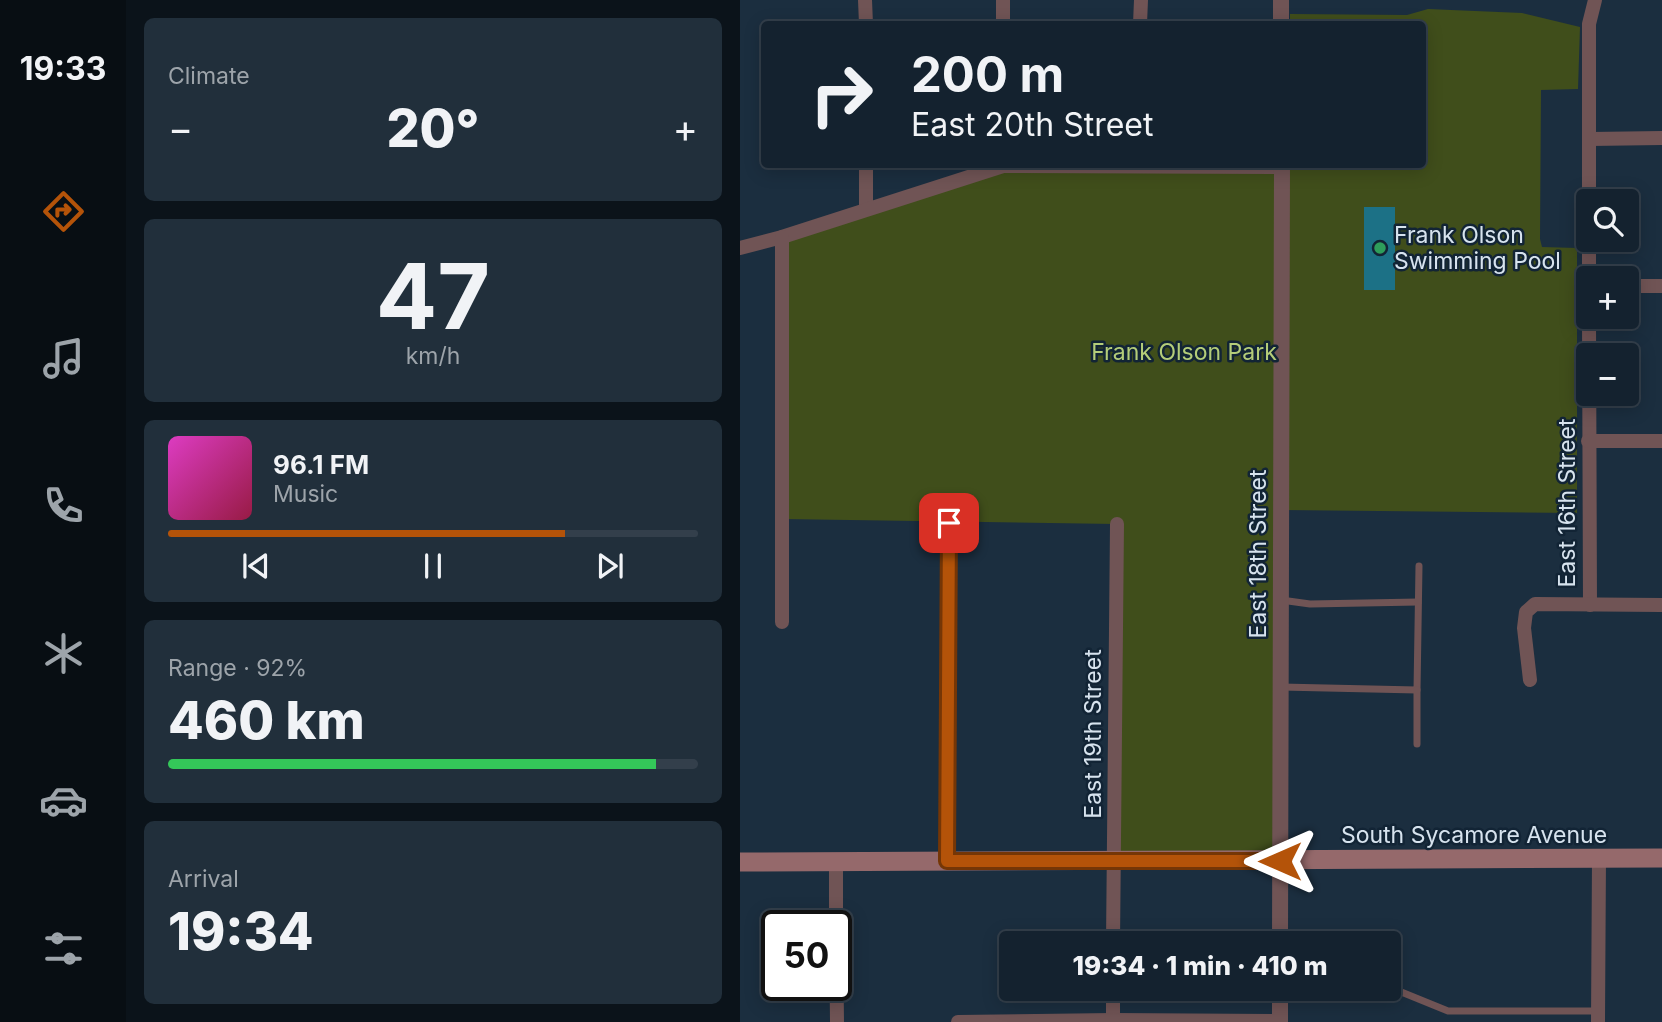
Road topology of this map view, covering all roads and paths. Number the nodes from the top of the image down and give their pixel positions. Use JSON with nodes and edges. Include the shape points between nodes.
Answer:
{"nodes":[{"id":1,"x":865,"y":0,"type":"edge"},
{"id":2,"x":1003,"y":0,"type":"edge"},
{"id":3,"x":1141,"y":0,"type":"edge"},
{"id":4,"x":1281,"y":0,"type":"edge"},
{"id":5,"x":1595,"y":0,"type":"edge"},
{"id":6,"x":865,"y":21,"type":"edge"},
{"id":7,"x":1003,"y":21,"type":"edge"},
{"id":8,"x":1140,"y":21,"type":"edge"},
{"id":9,"x":1281,"y":21,"type":"edge"},
{"id":10,"x":1662,"y":138,"type":"edge"},
{"id":11,"x":1590,"y":139,"type":"junction"},
{"id":12,"x":866,"y":168,"type":"edge"},
{"id":13,"x":994,"y":168,"type":"edge"},
{"id":14,"x":1282,"y":168,"type":"edge"},
{"id":15,"x":1589,"y":189,"type":"edge"},
{"id":16,"x":866,"y":209,"type":"junction"},
{"id":17,"x":783,"y":237,"type":"junction"},
{"id":18,"x":740,"y":248,"type":"edge"},
{"id":19,"x":1639,"y":286,"type":"edge"},
{"id":20,"x":1662,"y":286,"type":"edge"},
{"id":21,"x":1589,"y":329,"type":"edge"},
{"id":22,"x":1588,"y":441,"type":"junction"},
{"id":23,"x":1662,"y":441,"type":"edge"},
{"id":24,"x":949,"y":523,"type":"dead end"},
{"id":25,"x":1117,"y":524,"type":"dead end"},
{"id":26,"x":1419,"y":566,"type":"dead end"},
{"id":27,"x":1281,"y":600,"type":"junction"},
{"id":28,"x":1418,"y":602,"type":"junction"},
{"id":29,"x":1590,"y":605,"type":"junction"},
{"id":30,"x":1662,"y":605,"type":"edge"},
{"id":31,"x":782,"y":622,"type":"dead end"},
{"id":32,"x":1530,"y":680,"type":"dead end"},
{"id":33,"x":1281,"y":687,"type":"junction"},
{"id":34,"x":1417,"y":690,"type":"junction"},
{"id":35,"x":1417,"y":744,"type":"dead end"},
{"id":36,"x":1599,"y":858,"type":"junction"},
{"id":37,"x":1662,"y":858,"type":"edge"},
{"id":38,"x":1114,"y":860,"type":"junction"},
{"id":39,"x":836,"y":861,"type":"junction"},
{"id":40,"x":947,"y":861,"type":"junction"},
{"id":41,"x":1280,"y":861,"type":"junction"},
{"id":42,"x":740,"y":862,"type":"edge"},
{"id":43,"x":836,"y":910,"type":"edge"},
{"id":44,"x":1113,"y":931,"type":"edge"},
{"id":45,"x":1280,"y":931,"type":"edge"},
{"id":46,"x":1401,"y":992,"type":"edge"},
{"id":47,"x":837,"y":1001,"type":"edge"},
{"id":48,"x":1113,"y":1001,"type":"edge"},
{"id":49,"x":1280,"y":1001,"type":"edge"},
{"id":50,"x":1598,"y":1017,"type":"edge"},
{"id":51,"x":1113,"y":1020,"type":"junction"},
{"id":52,"x":837,"y":1022,"type":"edge"},
{"id":53,"x":958,"y":1022,"type":"edge"},
{"id":54,"x":1280,"y":1022,"type":"edge"}],
"edges":[{"from":1,"to":6,"type":"street"},
{"from":2,"to":7,"type":"street"},
{"from":3,"to":8,"type":"street"},
{"from":4,"to":9,"type":"street"},
{"from":5,"to":11,"type":"street","via":[[1589,24]]},
{"from":10,"to":11,"type":"street"},
{"from":11,"to":15,"type":"street"},
{"from":12,"to":16,"type":"street"},
{"from":13,"to":16,"type":"street"},
{"from":14,"to":27,"type":"street","name":"East 18th Street"},
{"from":16,"to":17,"type":"street"},
{"from":17,"to":18,"type":"street"},
{"from":17,"to":31,"type":"street"},
{"from":19,"to":20,"type":"street"},
{"from":21,"to":22,"type":"street","name":"East 16th Street"},
{"from":22,"to":23,"type":"street"},
{"from":22,"to":29,"type":"street","name":"East 16th Street"},
{"from":24,"to":40,"type":"street"},
{"from":25,"to":38,"type":"street","name":"East 19th Street"},
{"from":26,"to":28,"type":"lane"},
{"from":27,"to":28,"type":"lane","via":[[1310,604]]},
{"from":27,"to":33,"type":"street","name":"East 18th Street"},
{"from":28,"to":34,"type":"lane"},
{"from":29,"to":30,"type":"street"},
{"from":29,"to":32,"type":"street","via":[[1535,604],[1526,612]]},
{"from":33,"to":34,"type":"lane"},
{"from":33,"to":41,"type":"street","name":"East 18th Street"},
{"from":34,"to":35,"type":"lane"},
{"from":36,"to":37,"type":"main road","name":"South Sycamore Avenue"},
{"from":36,"to":41,"type":"main road","name":"South Sycamore Avenue"},
{"from":36,"to":50,"type":"street"},
{"from":38,"to":40,"type":"main road","name":"South Sycamore Avenue"},
{"from":38,"to":41,"type":"main road","name":"South Sycamore Avenue"},
{"from":38,"to":44,"type":"street","name":"East 19th Street"},
{"from":39,"to":40,"type":"main road","name":"South Sycamore Avenue"},
{"from":39,"to":42,"type":"main road","name":"South Sycamore Avenue"},
{"from":39,"to":43,"type":"street"},
{"from":41,"to":45,"type":"street","name":"East 18th Street"},
{"from":46,"to":50,"type":"lane","via":[[1448,1011]]},
{"from":47,"to":52,"type":"street"},
{"from":48,"to":51,"type":"street"},
{"from":49,"to":54,"type":"street"},
{"from":51,"to":53,"type":"street"},
{"from":51,"to":54,"type":"street"}]}
